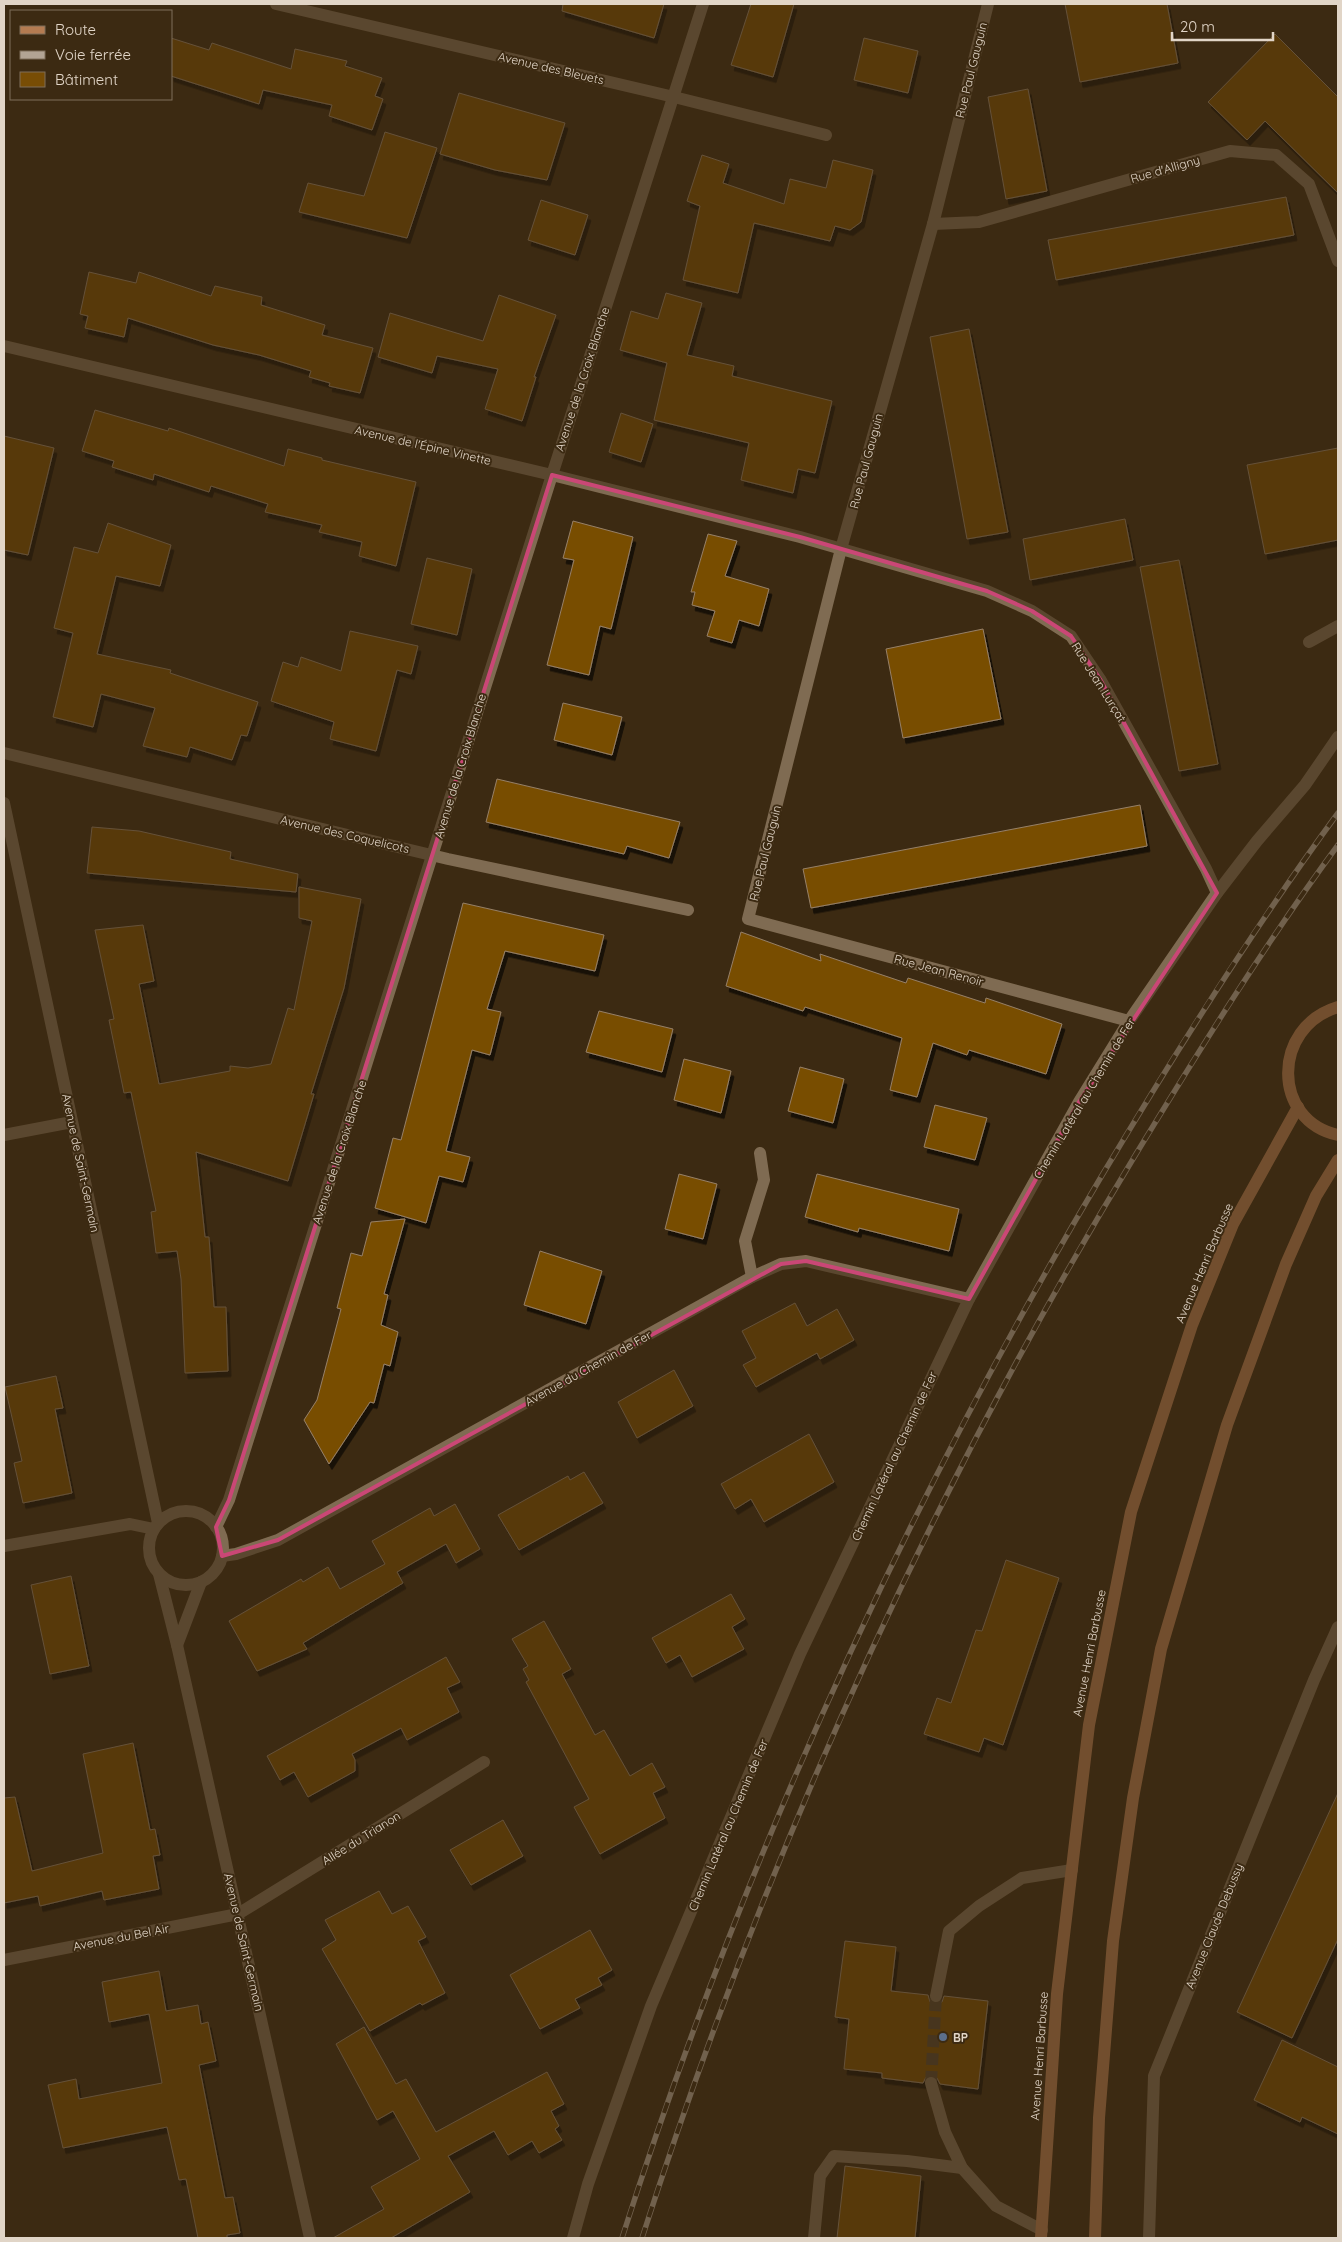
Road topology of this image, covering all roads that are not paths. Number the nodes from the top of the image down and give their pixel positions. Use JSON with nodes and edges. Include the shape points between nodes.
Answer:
{"nodes":[{"id":1,"x":276,"y":4,"type":"edge"},
{"id":2,"x":703,"y":4,"type":"edge"},
{"id":3,"x":988,"y":4,"type":"edge"},
{"id":4,"x":674,"y":97,"type":"junction"},
{"id":5,"x":826,"y":135,"type":"dead end"},
{"id":6,"x":933,"y":224,"type":"junction"},
{"id":7,"x":1338,"y":261,"type":"edge"},
{"id":8,"x":4,"y":346,"type":"edge"},
{"id":9,"x":552,"y":475,"type":"junction"},
{"id":10,"x":841,"y":549,"type":"junction"},
{"id":11,"x":1338,"y":626,"type":"edge"},
{"id":12,"x":1309,"y":642,"type":"dead end"},
{"id":13,"x":1338,"y":737,"type":"edge"},
{"id":14,"x":4,"y":753,"type":"edge"},
{"id":15,"x":4,"y":803,"type":"edge"},
{"id":16,"x":432,"y":855,"type":"junction"},
{"id":17,"x":1217,"y":893,"type":"junction"},
{"id":18,"x":688,"y":910,"type":"dead end"},
{"id":19,"x":748,"y":919,"type":"joint"},
{"id":20,"x":1338,"y":1006,"type":"edge"},
{"id":21,"x":1129,"y":1022,"type":"junction"},
{"id":22,"x":1298,"y":1107,"type":"junction"},
{"id":23,"x":72,"y":1122,"type":"junction"},
{"id":24,"x":4,"y":1135,"type":"edge"},
{"id":25,"x":1338,"y":1135,"type":"edge"},
{"id":26,"x":760,"y":1153,"type":"dead end"},
{"id":27,"x":1338,"y":1160,"type":"edge"},
{"id":28,"x":752,"y":1277,"type":"junction"},
{"id":29,"x":969,"y":1299,"type":"junction"},
{"id":30,"x":156,"y":1526,"type":"junction"},
{"id":31,"x":216,"y":1526,"type":"junction"},
{"id":32,"x":4,"y":1546,"type":"edge"},
{"id":33,"x":222,"y":1556,"type":"junction"},
{"id":34,"x":160,"y":1574,"type":"junction"},
{"id":35,"x":201,"y":1582,"type":"junction"},
{"id":36,"x":1338,"y":1627,"type":"edge"},
{"id":37,"x":177,"y":1645,"type":"junction"},
{"id":38,"x":484,"y":1762,"type":"dead end"},
{"id":39,"x":1072,"y":1870,"type":"junction"},
{"id":40,"x":238,"y":1914,"type":"junction"},
{"id":41,"x":4,"y":1960,"type":"edge"},
{"id":42,"x":936,"y":1996,"type":"tunnel mouth"},
{"id":43,"x":931,"y":2083,"type":"tunnel mouth"},
{"id":44,"x":962,"y":2168,"type":"junction"},
{"id":45,"x":1042,"y":2234,"type":"edge"},
{"id":46,"x":310,"y":2238,"type":"edge"},
{"id":47,"x":573,"y":2238,"type":"edge"},
{"id":48,"x":814,"y":2238,"type":"edge"},
{"id":49,"x":1095,"y":2238,"type":"edge"},
{"id":50,"x":1149,"y":2238,"type":"edge"}],
"edges":[{"from":1,"to":4,"type":"street","name":"Avenue des Bleuets"},
{"from":2,"to":4,"type":"street","name":"Avenue de la Croix Blanche"},
{"from":3,"to":6,"type":"street","name":"Rue Paul Gauguin"},
{"from":4,"to":5,"type":"street","name":"Avenue des Bleuets"},
{"from":4,"to":9,"type":"street","name":"Avenue de la Croix Blanche"},
{"from":6,"to":7,"type":"street","name":"Rue d'Alligny","via":[[979,222],[1230,151],[1276,155],[1308,184]]},
{"from":6,"to":10,"type":"street","name":"Rue Paul Gauguin"},
{"from":8,"to":9,"type":"street","name":"Avenue de l'Épine Vinette"},
{"from":9,"to":10,"type":"street","name":"Avenue de l'Épine Vinette"},
{"from":9,"to":16,"type":"street","name":"Avenue de la Croix Blanche"},
{"from":10,"to":17,"type":"street","name":"Rue Jean Lurçat","via":[[987,591],[1032,611],[1071,636],[1100,679]]},
{"from":10,"to":19,"type":"street","name":"Rue Paul Gauguin"},
{"from":11,"to":12,"type":"street"},
{"from":13,"to":17,"type":"street","name":"Chemin Latéral au Chemin de Fer","via":[[1305,784]]},
{"from":14,"to":16,"type":"street","name":"Avenue des Coquelicots"},
{"from":15,"to":23,"type":"street","name":"Avenue de Saint-Germain"},
{"from":16,"to":18,"type":"street","name":"Avenue des Coquelicots"},
{"from":16,"to":31,"type":"street","name":"Avenue de la Croix Blanche","via":[[229,1500]]},
{"from":17,"to":21,"type":"street","name":"Chemin Latéral au Chemin de Fer"},
{"from":19,"to":21,"type":"street","name":"Rue Jean Renoir"},
{"from":20,"to":22,"type":"main road","via":[[1318,1015],[1302,1029],[1292,1047],[1288,1067],[1290,1088]]},
{"from":21,"to":29,"type":"street","name":"Chemin Latéral au Chemin de Fer","via":[[1079,1102]]},
{"from":22,"to":25,"type":"main road","via":[[1312,1123]]},
{"from":22,"to":39,"type":"main road","name":"Avenue Henri Barbusse","via":[[1233,1224],[1192,1325],[1131,1512],[1089,1725]]},
{"from":23,"to":24,"type":"street"},
{"from":23,"to":30,"type":"street","name":"Avenue de Saint-Germain"},
{"from":26,"to":28,"type":"street","via":[[764,1180],[745,1241]]},
{"from":27,"to":49,"type":"main road","via":[[1316,1196],[1286,1264],[1227,1425],[1161,1649],[1133,1798],[1113,1941],[1099,2118]]},
{"from":28,"to":29,"type":"street","name":"Avenue du Chemin de Fer","via":[[781,1264],[806,1261]]},
{"from":28,"to":33,"type":"street","name":"Avenue du Chemin de Fer","via":[[278,1540]]},
{"from":29,"to":47,"type":"street","name":"Chemin Latéral au Chemin de Fer","via":[[800,1654],[651,2006],[588,2184]]},
{"from":30,"to":31,"type":"street","via":[[172,1514],[188,1511],[199,1513]]},
{"from":30,"to":32,"type":"street","via":[[130,1524]]},
{"from":30,"to":34,"type":"street","via":[[149,1553]]},
{"from":31,"to":33,"type":"street","via":[[221,1536]]},
{"from":33,"to":35,"type":"street","via":[[215,1570]]},
{"from":34,"to":35,"type":"street","via":[[179,1585]]},
{"from":34,"to":37,"type":"street","name":"Avenue de Saint-Germain"},
{"from":35,"to":37,"type":"street"},
{"from":36,"to":50,"type":"street","name":"Avenue Claude Debussy","via":[[1154,2076]]},
{"from":37,"to":40,"type":"street","name":"Avenue de Saint-Germain"},
{"from":38,"to":40,"type":"street","name":"Allée du Trianon"},
{"from":39,"to":42,"type":"street","via":[[1022,1878],[979,1906],[949,1931]]},
{"from":39,"to":45,"type":"main road","name":"Avenue Henri Barbusse","via":[[1057,1994]]},
{"from":40,"to":41,"type":"street","name":"Avenue du Bel Air"},
{"from":40,"to":46,"type":"street","name":"Avenue de Saint-Germain"},
{"from":43,"to":44,"type":"street","via":[[945,2132]]},
{"from":44,"to":45,"type":"street","via":[[996,2206]]},
{"from":44,"to":48,"type":"street","via":[[834,2156],[820,2176]]}]}
